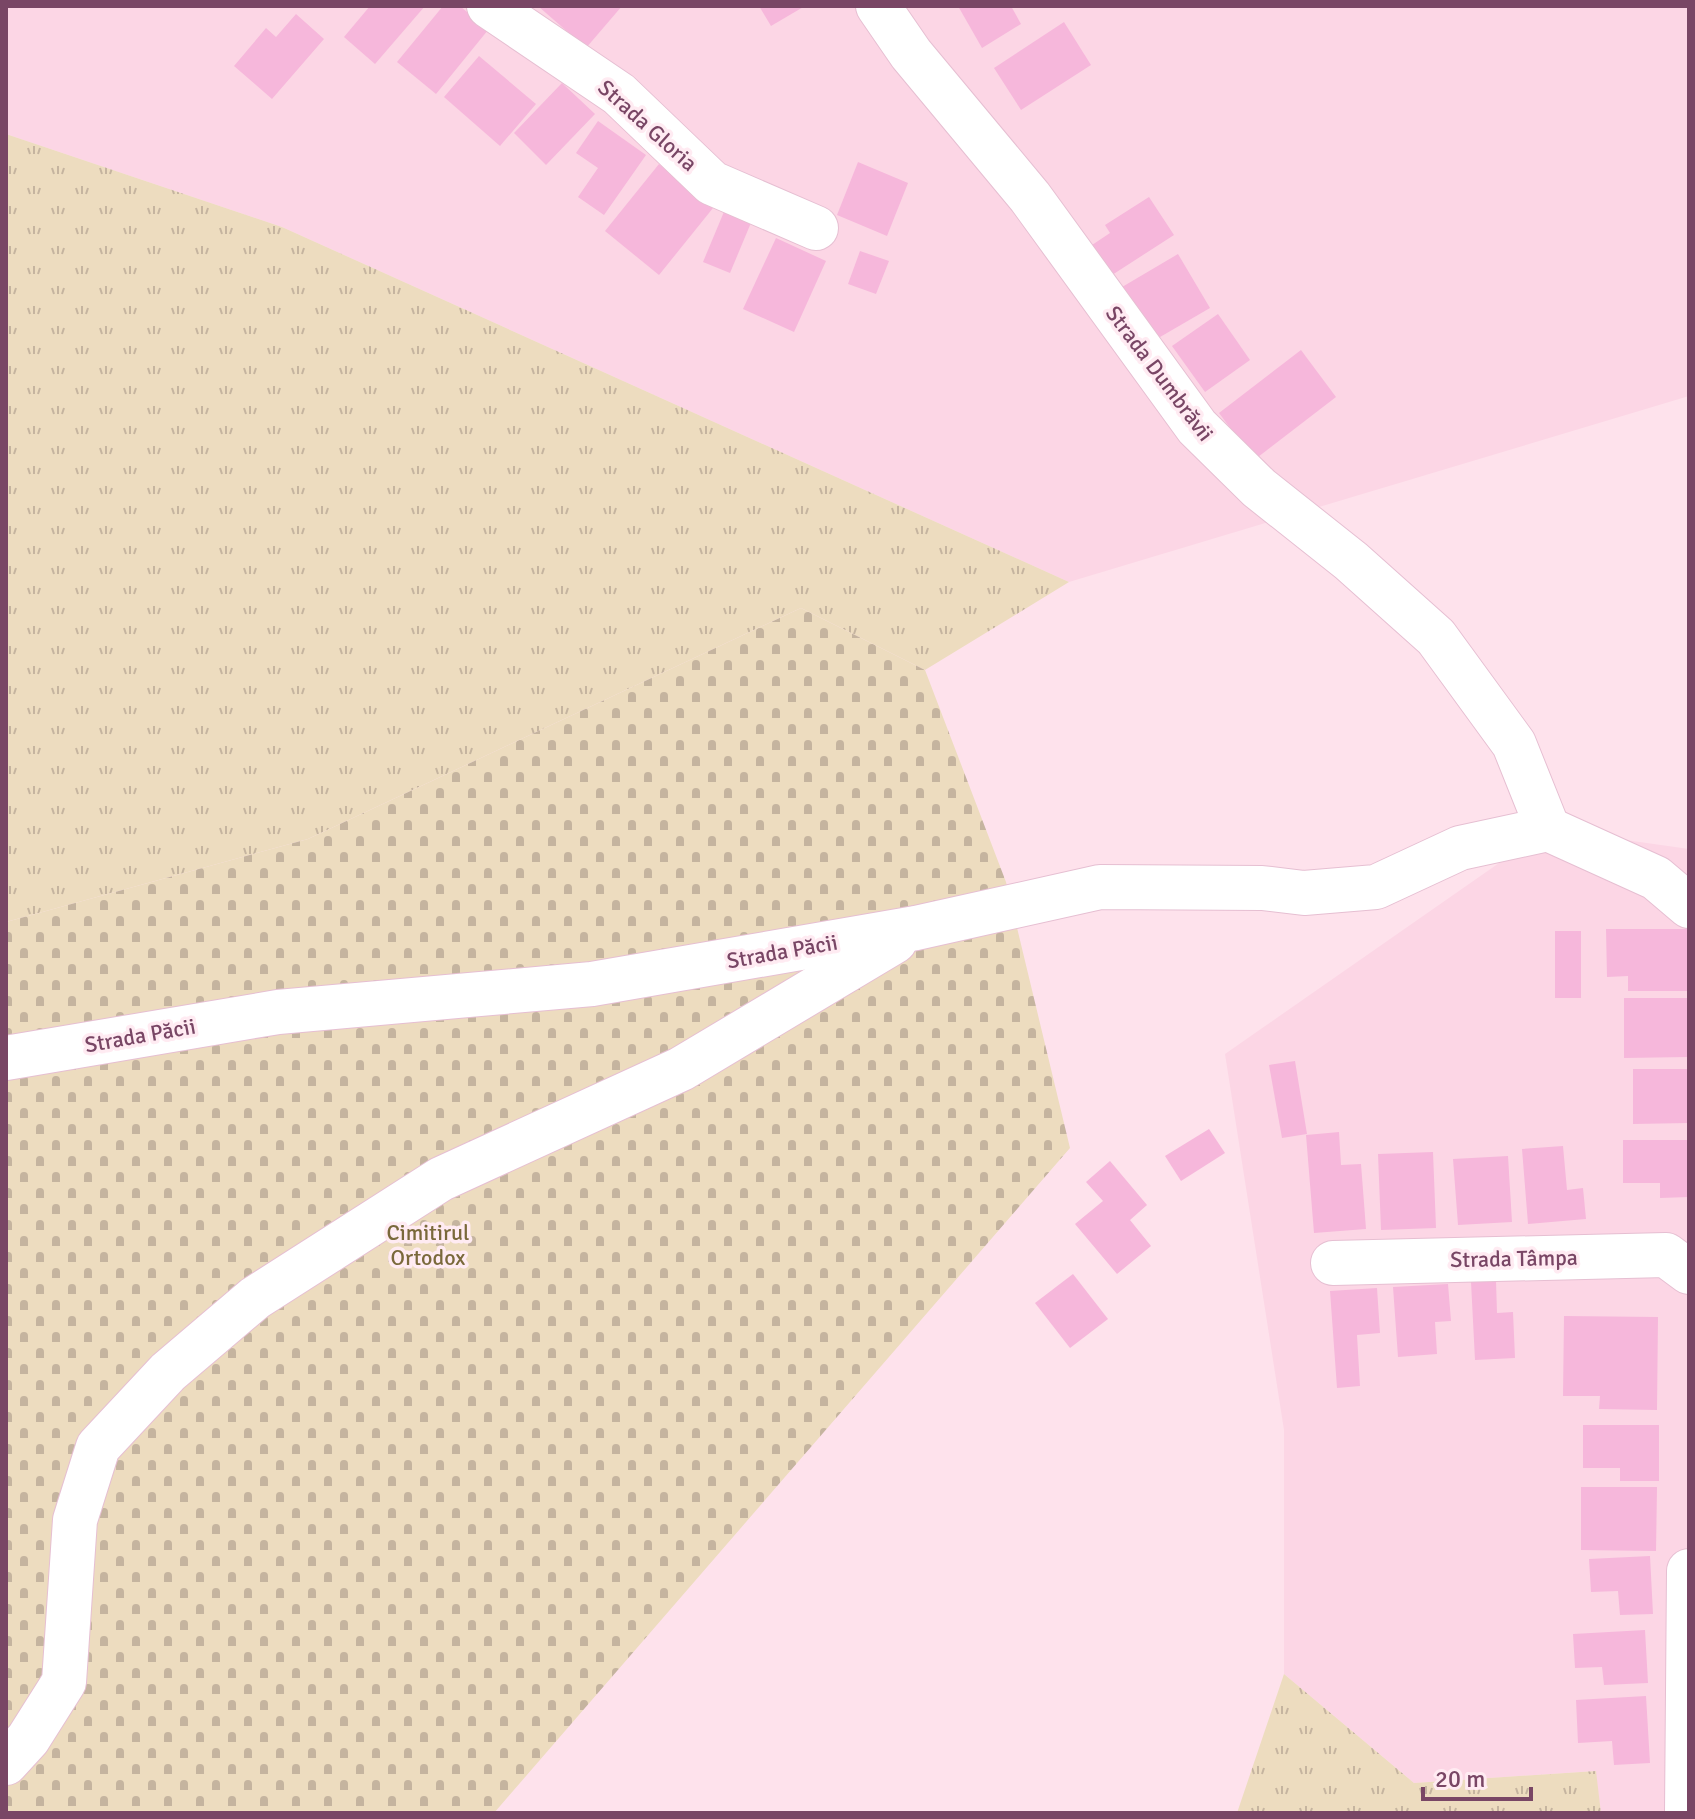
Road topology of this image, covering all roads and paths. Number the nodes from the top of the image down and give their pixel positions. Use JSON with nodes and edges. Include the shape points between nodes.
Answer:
{"nodes":[{"id":1,"x":489,"y":6,"type":"edge"},
{"id":2,"x":878,"y":6,"type":"edge"},
{"id":3,"x":816,"y":228,"type":"dead end"},
{"id":4,"x":1548,"y":829,"type":"junction"},
{"id":5,"x":1689,"y":906,"type":"edge"},
{"id":6,"x":916,"y":928,"type":"junction"},
{"id":7,"x":6,"y":1058,"type":"edge"},
{"id":8,"x":1333,"y":1263,"type":"dead end"},
{"id":9,"x":1689,"y":1272,"type":"edge"},
{"id":10,"x":1689,"y":1571,"type":"edge"},
{"id":11,"x":6,"y":1763,"type":"edge"},
{"id":12,"x":1687,"y":1813,"type":"edge"}],
"edges":[{"from":1,"to":3,"type":"street","name":"Strada Gloria","via":[[619,94],[712,183]]},
{"from":2,"to":4,"type":"street","name":"Strada Dumbrăvii","via":[[911,54],[1030,197],[1197,427],[1259,488],[1436,637],[1514,744]]},
{"from":4,"to":5,"type":"street","via":[[1656,878]]},
{"from":4,"to":6,"type":"street","name":"Strada Păcii","via":[[1460,848],[1376,887],[1304,893],[1100,887]]},
{"from":6,"to":7,"type":"street","name":"Strada Păcii","via":[[592,984],[278,1012]]},
{"from":6,"to":11,"type":"street","via":[[681,1069],[441,1179],[255,1298],[168,1372],[98,1447],[75,1520],[64,1682]]},
{"from":8,"to":9,"type":"street","name":"Strada Tâmpa","via":[[1666,1255]]},
{"from":10,"to":12,"type":"street"}]}
